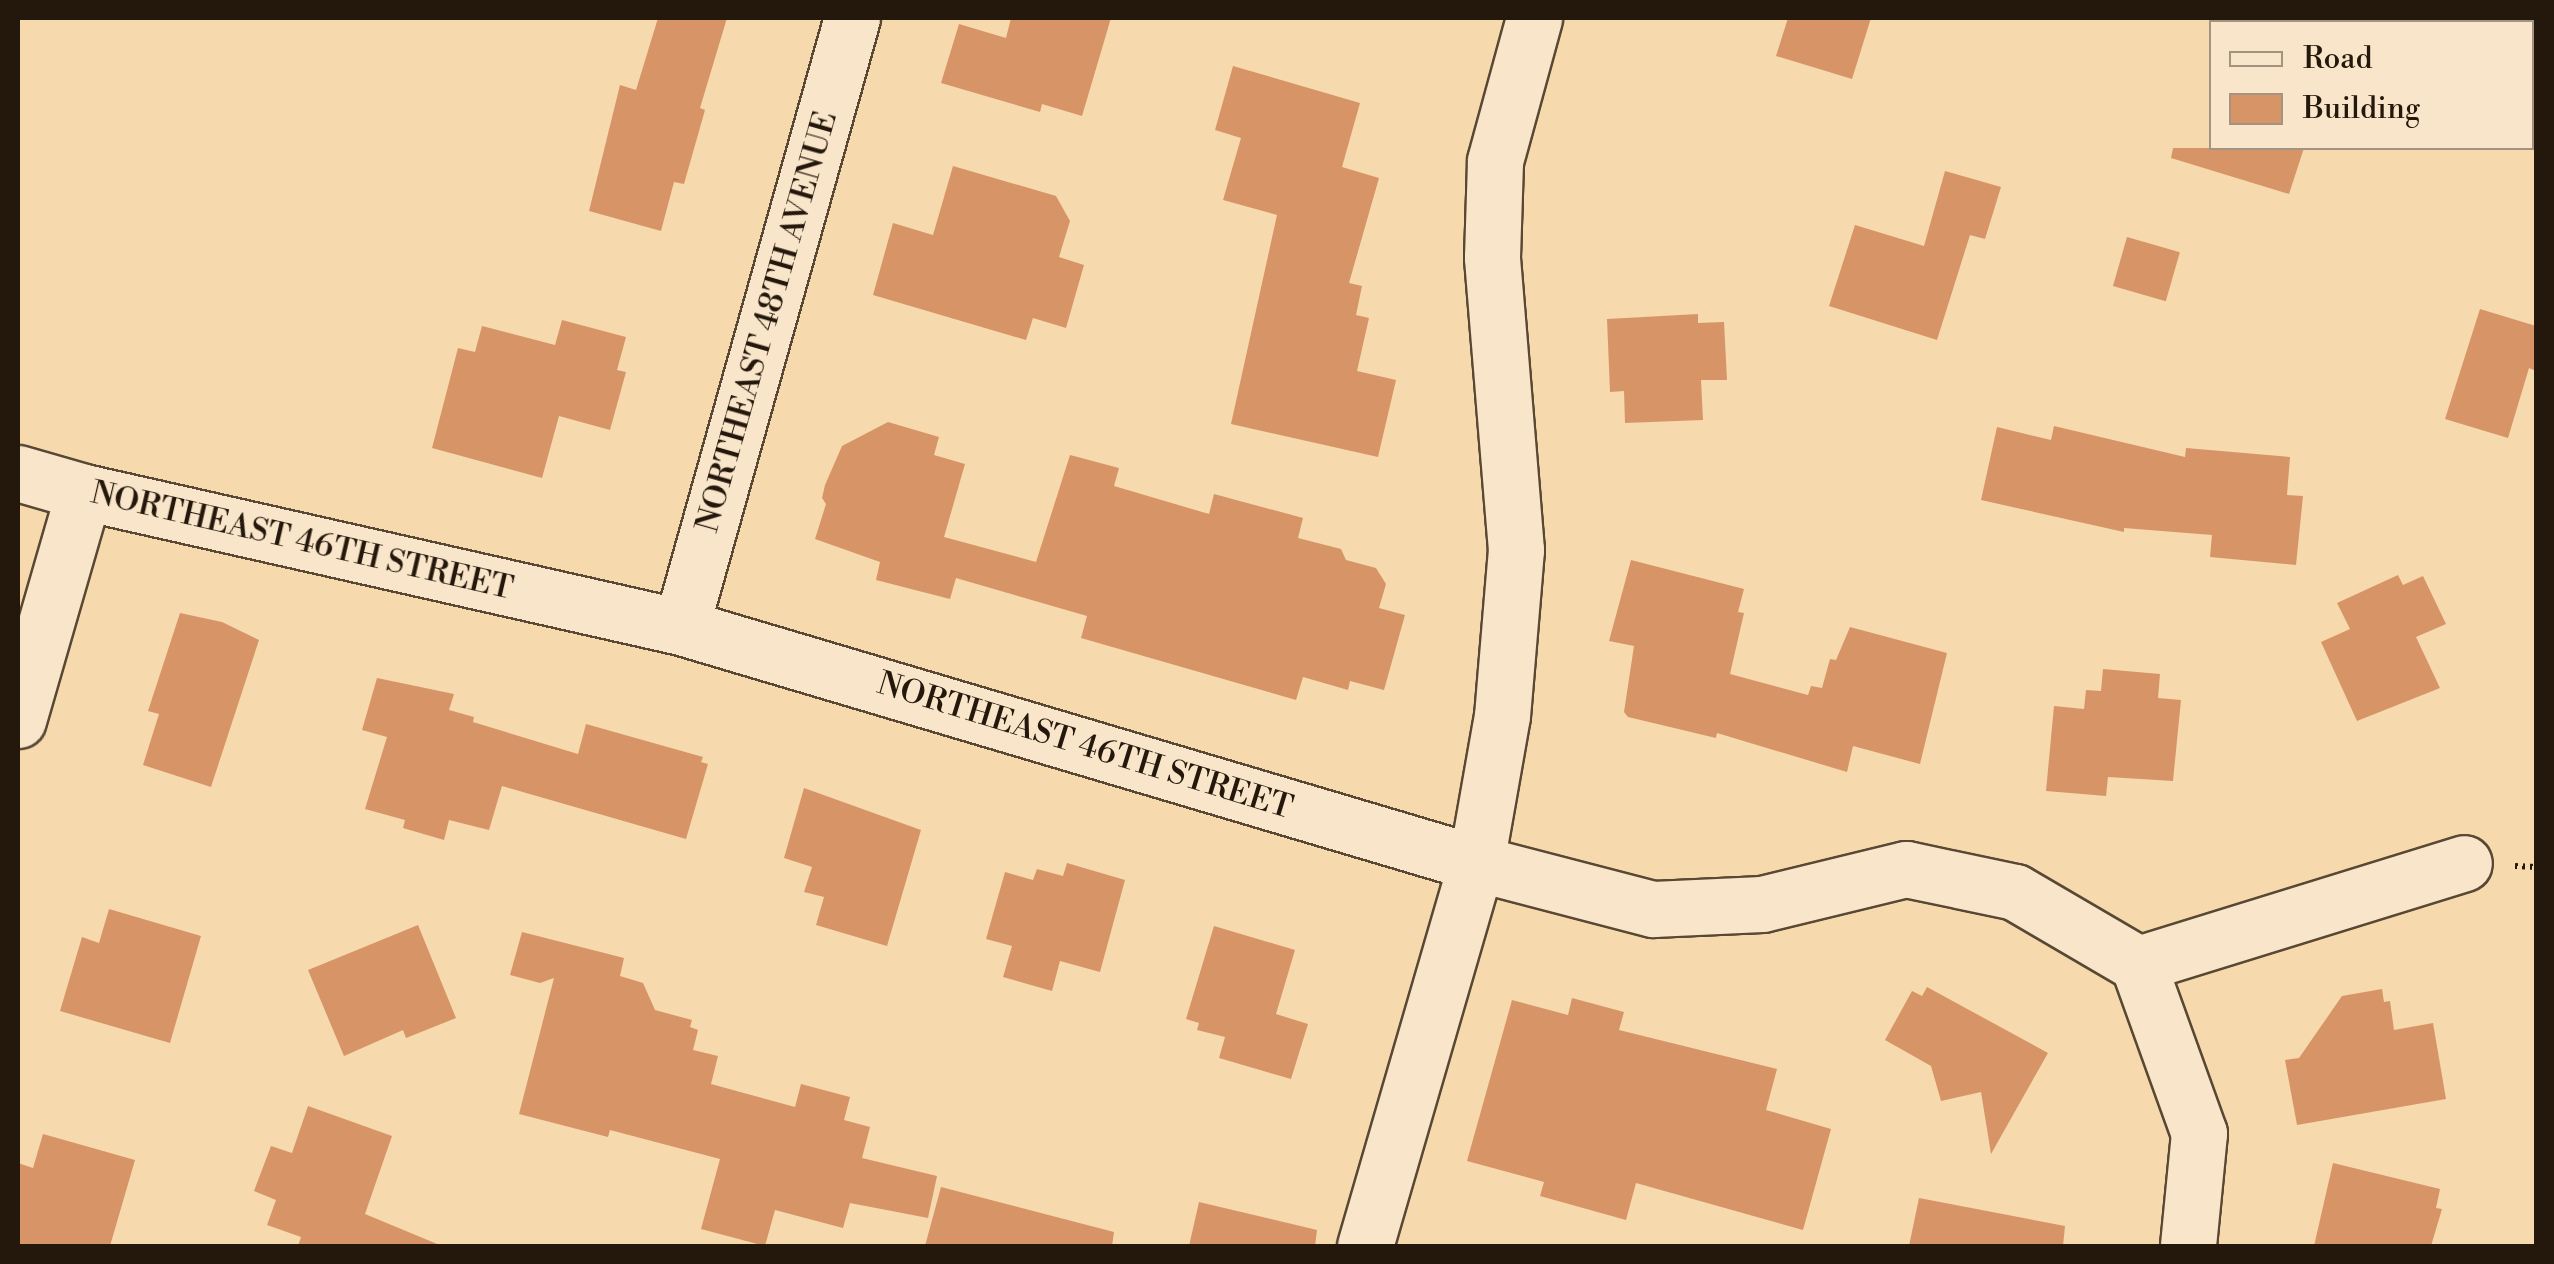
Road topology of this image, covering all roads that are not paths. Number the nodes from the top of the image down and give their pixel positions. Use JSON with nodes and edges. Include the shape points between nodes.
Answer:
{"nodes":[{"id":1,"x":852,"y":18,"type":"edge"},
{"id":2,"x":1534,"y":18,"type":"edge"},
{"id":3,"x":18,"y":472,"type":"edge"},
{"id":4,"x":84,"y":492,"type":"junction"},
{"id":5,"x":682,"y":627,"type":"junction"},
{"id":6,"x":18,"y":720,"type":"edge"},
{"id":7,"x":1476,"y":863,"type":"junction"},
{"id":8,"x":2464,"y":863,"type":"dead end"},
{"id":9,"x":2138,"y":964,"type":"junction"},
{"id":10,"x":1364,"y":1246,"type":"edge"},
{"id":11,"x":2188,"y":1246,"type":"edge"}],
"edges":[{"from":1,"to":5,"type":"street","name":"NORTHEAST 48TH AVENUE"},
{"from":2,"to":7,"type":"street","via":[[1496,161],[1492,257],[1516,550],[1502,716]]},
{"from":3,"to":4,"type":"street","name":"NORTHEAST 46TH STREET"},
{"from":4,"to":5,"type":"street","name":"NORTHEAST 46TH STREET"},
{"from":4,"to":6,"type":"street"},
{"from":5,"to":7,"type":"street","name":"NORTHEAST 46TH STREET"},
{"from":7,"to":9,"type":"street","name":"NORTHEAST 46TH STREET","via":[[1653,909],[1762,904],[1906,869],[2015,892]]},
{"from":7,"to":10,"type":"street"},
{"from":8,"to":9,"type":"street"},
{"from":9,"to":11,"type":"street","via":[[2199,1133]]}]}
